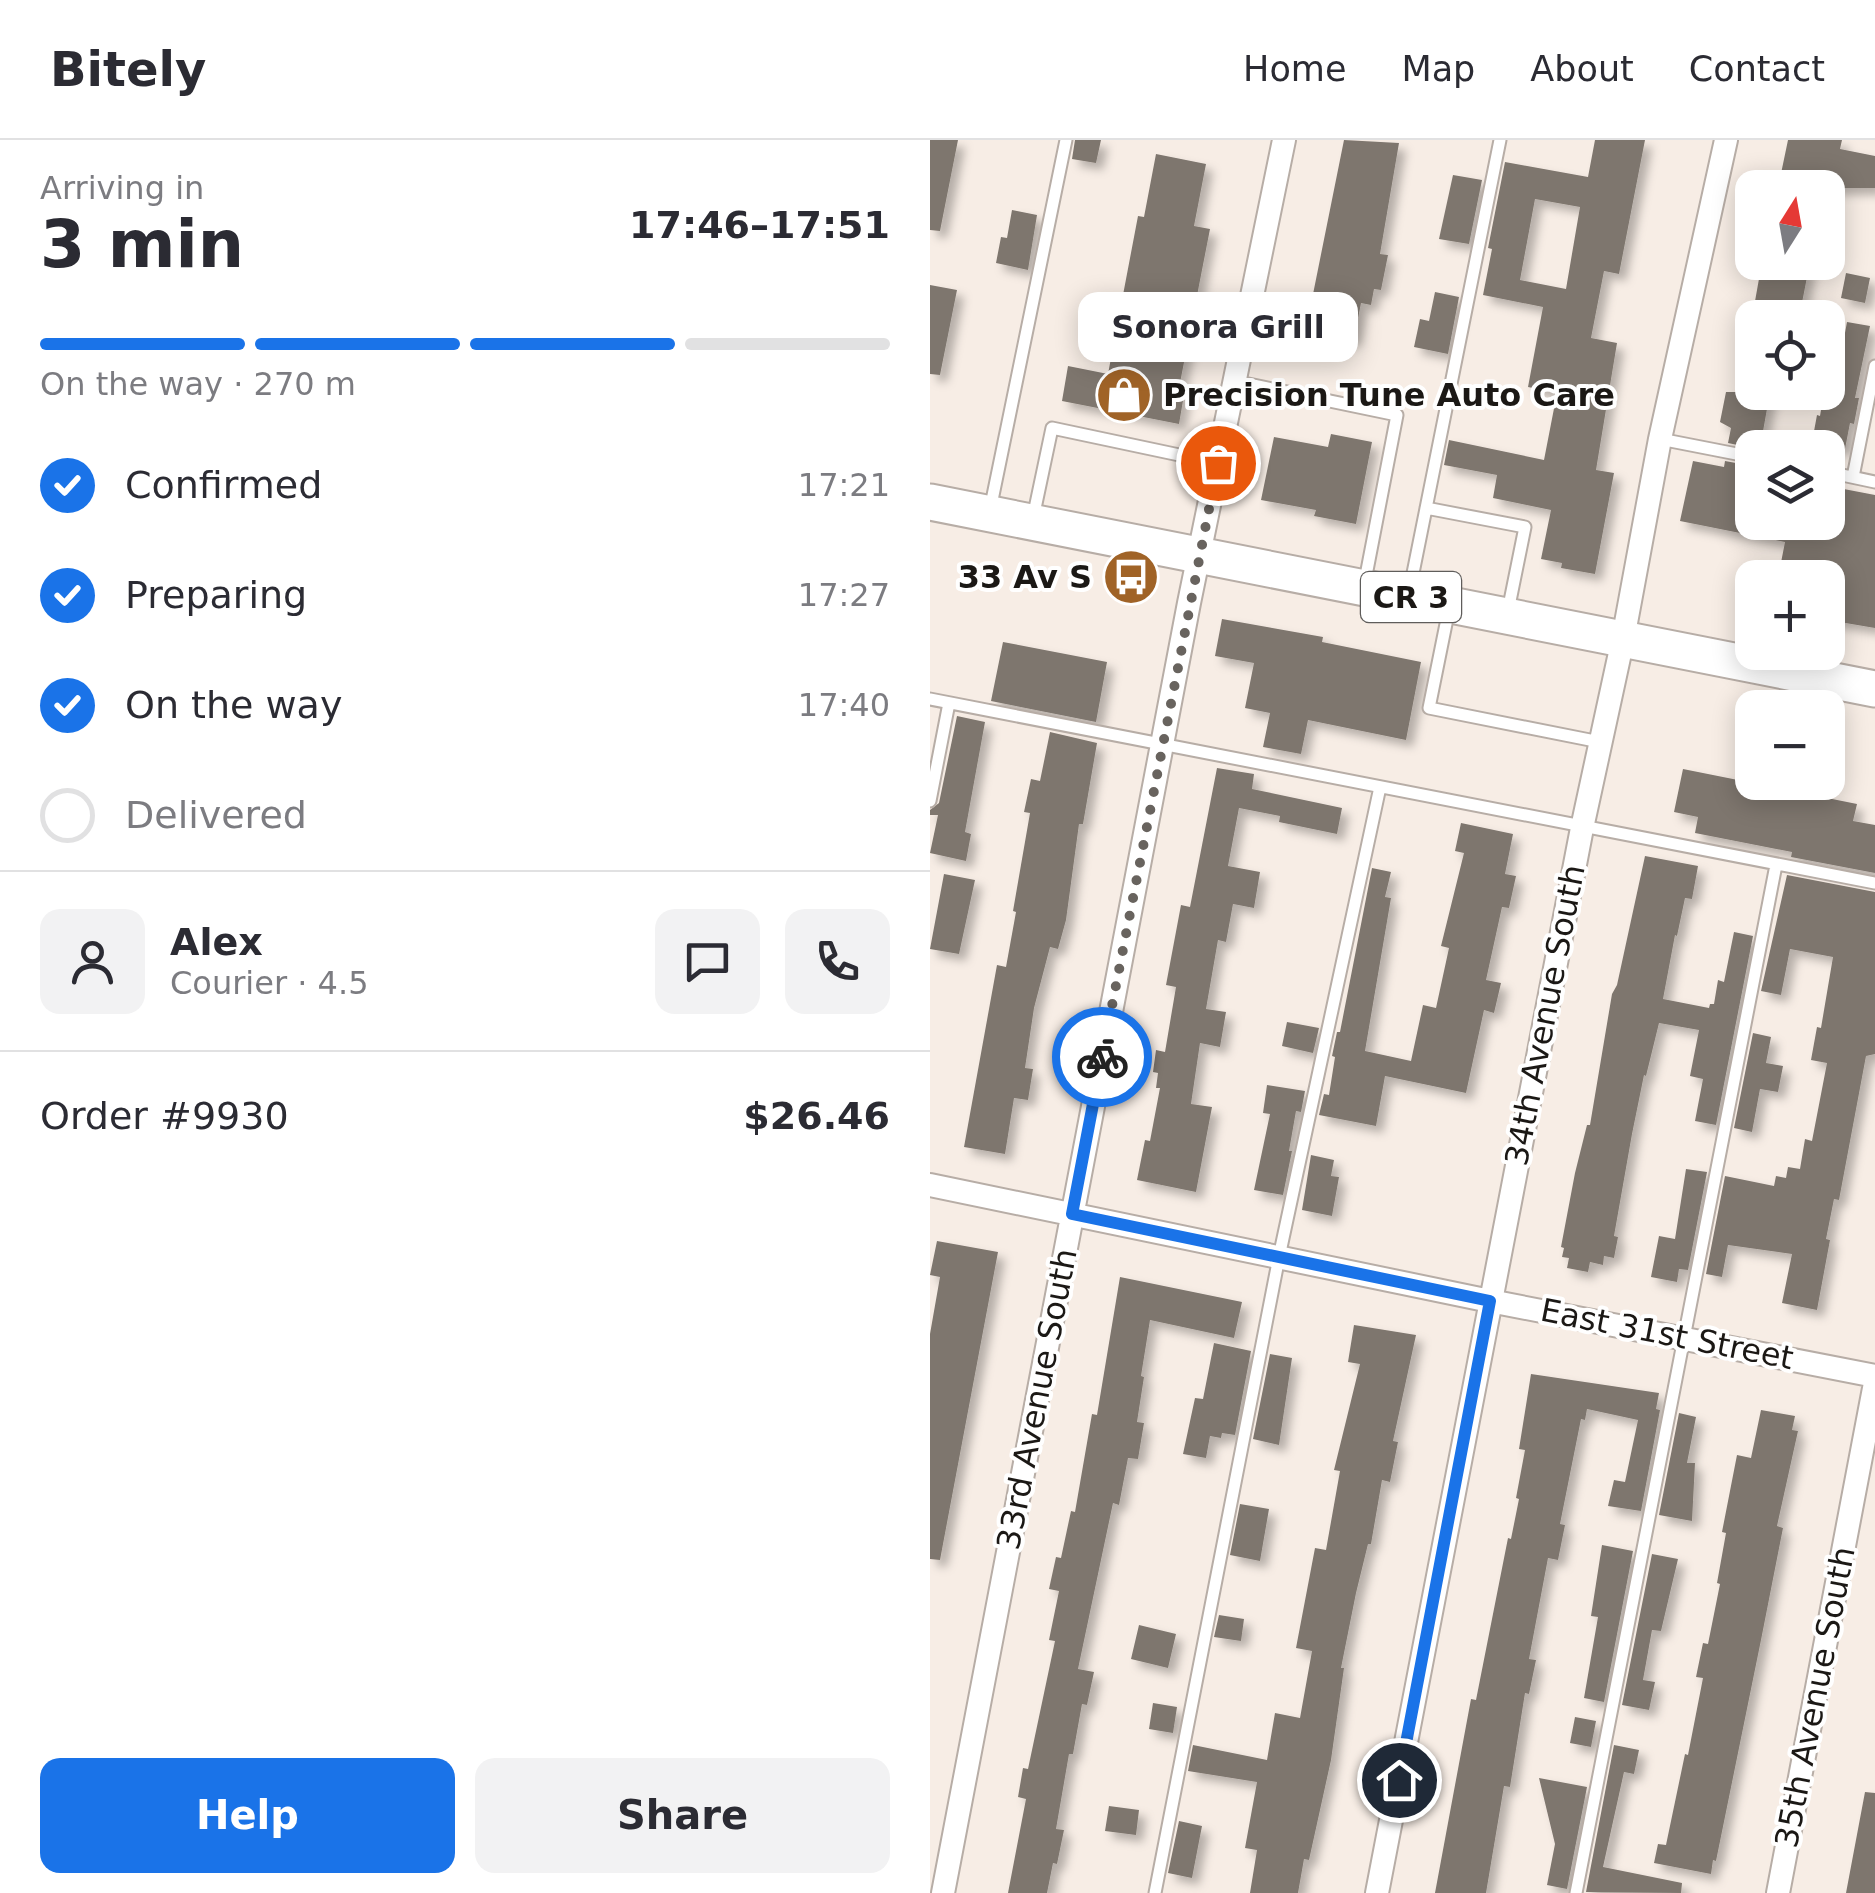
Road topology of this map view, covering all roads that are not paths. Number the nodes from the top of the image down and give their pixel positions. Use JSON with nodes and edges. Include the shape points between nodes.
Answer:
{"nodes":[{"id":1,"x":1066,"y":140,"type":"edge"},
{"id":2,"x":1284,"y":140,"type":"edge"},
{"id":3,"x":1500,"y":140,"type":"edge"},
{"id":4,"x":1726,"y":140,"type":"edge"},
{"id":5,"x":1875,"y":366,"type":"edge"},
{"id":6,"x":1234,"y":382,"type":"junction"},
{"id":7,"x":1660,"y":439,"type":"junction"},
{"id":8,"x":1735,"y":454,"type":"edge"},
{"id":9,"x":1218,"y":463,"type":"junction"},
{"id":10,"x":1845,"y":476,"type":"edge"},
{"id":11,"x":1854,"y":478,"type":"junction"},
{"id":12,"x":1875,"y":482,"type":"edge"},
{"id":13,"x":930,"y":502,"type":"edge"},
{"id":14,"x":1426,"y":508,"type":"junction"},
{"id":15,"x":990,"y":514,"type":"junction"},
{"id":16,"x":1032,"y":522,"type":"junction"},
{"id":17,"x":1198,"y":555,"type":"junction"},
{"id":18,"x":1363,"y":588,"type":"junction"},
{"id":19,"x":1408,"y":597,"type":"junction"},
{"id":20,"x":1450,"y":605,"type":"junction"},
{"id":21,"x":1507,"y":616,"type":"junction"},
{"id":22,"x":1623,"y":639,"type":"junction"},
{"id":23,"x":1875,"y":689,"type":"edge"},
{"id":24,"x":930,"y":699,"type":"edge"},
{"id":25,"x":949,"y":703,"type":"junction"},
{"id":26,"x":1600,"y":742,"type":"junction"},
{"id":27,"x":1163,"y":744,"type":"junction"},
{"id":28,"x":1380,"y":787,"type":"junction"},
{"id":29,"x":930,"y":801,"type":"edge"},
{"id":30,"x":1582,"y":828,"type":"junction"},
{"id":31,"x":1776,"y":865,"type":"junction"},
{"id":32,"x":1875,"y":883,"type":"edge"},
{"id":33,"x":930,"y":1186,"type":"edge"},
{"id":34,"x":1072,"y":1214,"type":"junction"},
{"id":35,"x":1278,"y":1256,"type":"junction"},
{"id":36,"x":1490,"y":1301,"type":"junction"},
{"id":37,"x":1683,"y":1337,"type":"junction"},
{"id":38,"x":1875,"y":1379,"type":"edge"},
{"id":39,"x":943,"y":1893,"type":"edge"},
{"id":40,"x":1154,"y":1893,"type":"edge"},
{"id":41,"x":1378,"y":1893,"type":"edge"},
{"id":42,"x":1576,"y":1893,"type":"edge"},
{"id":43,"x":1778,"y":1893,"type":"edge"}],
"edges":[{"from":1,"to":15,"type":"lane"},
{"from":2,"to":6,"type":"street","name":"33rd Avenue South"},
{"from":3,"to":14,"type":"lane"},
{"from":4,"to":7,"type":"street","name":"34th Avenue South"},
{"from":5,"to":11,"type":"lane"},
{"from":6,"to":9,"type":"street","name":"33rd Avenue South"},
{"from":6,"to":18,"type":"lane","via":[[1398,415]]},
{"from":7,"to":8,"type":"lane"},
{"from":7,"to":22,"type":"street","name":"34th Avenue South"},
{"from":9,"to":16,"type":"lane","via":[[1052,428]]},
{"from":9,"to":17,"type":"street","name":"33rd Avenue South"},
{"from":10,"to":11,"type":"lane"},
{"from":11,"to":12,"type":"lane"},
{"from":13,"to":15,"type":"main road","number":"CR 3"},
{"from":14,"to":19,"type":"lane"},
{"from":14,"to":21,"type":"lane","via":[[1525,527]]},
{"from":15,"to":16,"type":"main road","number":"CR 3"},
{"from":16,"to":17,"type":"main road","number":"CR 3"},
{"from":17,"to":18,"type":"main road","number":"CR 3"},
{"from":17,"to":27,"type":"street","name":"33rd Avenue South"},
{"from":18,"to":19,"type":"main road","number":"CR 3"},
{"from":19,"to":20,"type":"main road","number":"CR 3"},
{"from":20,"to":21,"type":"main road","number":"CR 3"},
{"from":20,"to":26,"type":"lane","via":[[1430,708]]},
{"from":21,"to":22,"type":"main road","number":"CR 3"},
{"from":22,"to":23,"type":"main road","number":"CR 3"},
{"from":22,"to":26,"type":"street","name":"34th Avenue South"},
{"from":24,"to":25,"type":"lane"},
{"from":25,"to":27,"type":"lane"},
{"from":25,"to":29,"type":"lane"},
{"from":26,"to":30,"type":"street","name":"34th Avenue South"},
{"from":27,"to":28,"type":"lane"},
{"from":27,"to":34,"type":"street","name":"33rd Avenue South"},
{"from":28,"to":30,"type":"lane"},
{"from":28,"to":35,"type":"lane"},
{"from":30,"to":31,"type":"lane"},
{"from":30,"to":36,"type":"street","name":"34th Avenue South"},
{"from":31,"to":32,"type":"lane"},
{"from":31,"to":37,"type":"lane"},
{"from":33,"to":34,"type":"street","name":"East 31st Street"},
{"from":34,"to":35,"type":"street","name":"East 31st Street"},
{"from":34,"to":39,"type":"street","name":"33rd Avenue South"},
{"from":35,"to":36,"type":"street","name":"East 31st Street"},
{"from":35,"to":40,"type":"lane"},
{"from":36,"to":37,"type":"street","name":"East 31st Street"},
{"from":36,"to":41,"type":"street","name":"34th Avenue South"},
{"from":37,"to":38,"type":"street","name":"East 31st Street"},
{"from":37,"to":42,"type":"lane"},
{"from":38,"to":43,"type":"street","name":"35th Avenue South"}]}
